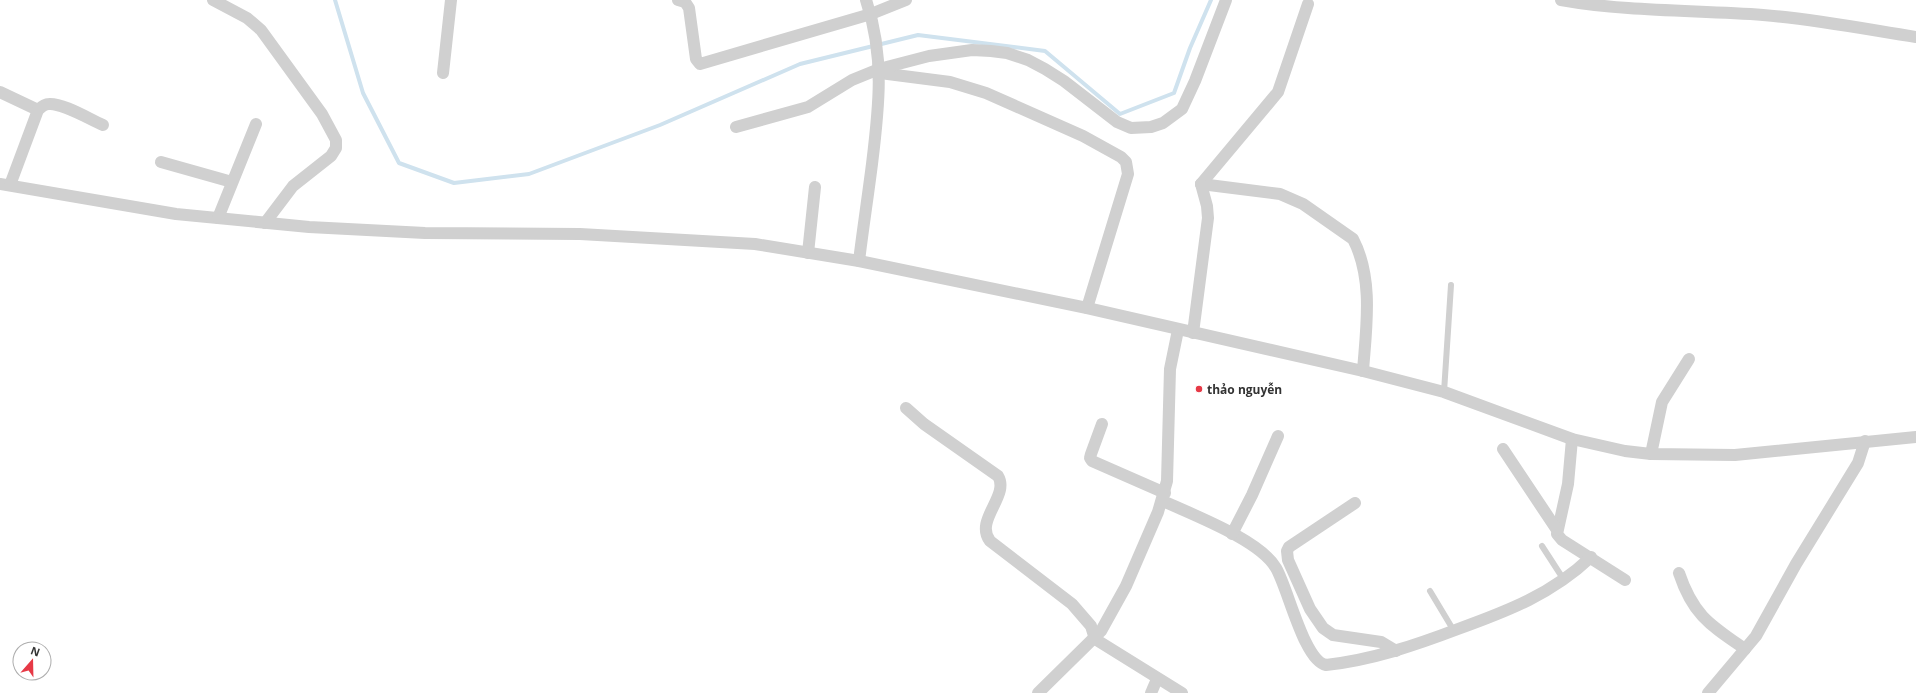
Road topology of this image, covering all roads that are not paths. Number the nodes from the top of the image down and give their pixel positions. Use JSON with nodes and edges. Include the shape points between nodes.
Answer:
{"nodes":[{"id":1,"x":213,"y":0,"type":"edge"},
{"id":2,"x":451,"y":0,"type":"edge"},
{"id":3,"x":678,"y":0,"type":"edge"},
{"id":4,"x":866,"y":0,"type":"edge"},
{"id":5,"x":906,"y":0,"type":"edge"},
{"id":6,"x":1226,"y":0,"type":"edge"},
{"id":7,"x":1561,"y":0,"type":"edge"},
{"id":8,"x":1308,"y":4,"type":"dead end"},
{"id":9,"x":872,"y":20,"type":"junction"},
{"id":10,"x":1916,"y":37,"type":"edge"},
{"id":11,"x":879,"y":67,"type":"junction"},
{"id":12,"x":443,"y":73,"type":"dead end"},
{"id":13,"x":0,"y":92,"type":"edge"},
{"id":14,"x":38,"y":110,"type":"junction"},
{"id":15,"x":103,"y":124,"type":"dead end"},
{"id":16,"x":256,"y":124,"type":"dead end"},
{"id":17,"x":736,"y":127,"type":"dead end"},
{"id":18,"x":162,"y":162,"type":"dead end"},
{"id":19,"x":232,"y":182,"type":"junction"},
{"id":20,"x":5,"y":184,"type":"edge"},
{"id":21,"x":1201,"y":184,"type":"junction"},
{"id":22,"x":815,"y":187,"type":"dead end"},
{"id":23,"x":218,"y":218,"type":"junction"},
{"id":24,"x":265,"y":223,"type":"junction"},
{"id":25,"x":808,"y":253,"type":"junction"},
{"id":26,"x":859,"y":261,"type":"junction"},
{"id":27,"x":1451,"y":285,"type":"dead end"},
{"id":28,"x":1087,"y":308,"type":"junction"},
{"id":29,"x":1178,"y":330,"type":"junction"},
{"id":30,"x":1193,"y":333,"type":"junction"},
{"id":31,"x":1689,"y":359,"type":"dead end"},
{"id":32,"x":1363,"y":372,"type":"junction"},
{"id":33,"x":1444,"y":392,"type":"junction"},
{"id":34,"x":906,"y":408,"type":"dead end"},
{"id":35,"x":1102,"y":424,"type":"dead end"},
{"id":36,"x":1278,"y":436,"type":"dead end"},
{"id":37,"x":1916,"y":437,"type":"edge"},
{"id":38,"x":1572,"y":439,"type":"junction"},
{"id":39,"x":1865,"y":441,"type":"junction"},
{"id":40,"x":1503,"y":449,"type":"dead end"},
{"id":41,"x":1651,"y":454,"type":"junction"},
{"id":42,"x":1164,"y":497,"type":"junction"},
{"id":43,"x":1355,"y":503,"type":"dead end"},
{"id":44,"x":1557,"y":530,"type":"junction"},
{"id":45,"x":1232,"y":534,"type":"junction"},
{"id":46,"x":1542,"y":546,"type":"dead end"},
{"id":47,"x":1591,"y":557,"type":"junction"},
{"id":48,"x":1678,"y":573,"type":"dead end"},
{"id":49,"x":1564,"y":580,"type":"junction"},
{"id":50,"x":1625,"y":580,"type":"dead end"},
{"id":51,"x":1430,"y":591,"type":"dead end"},
{"id":52,"x":1454,"y":631,"type":"junction"},
{"id":53,"x":1095,"y":639,"type":"junction"},
{"id":54,"x":1745,"y":649,"type":"junction"},
{"id":55,"x":1396,"y":651,"type":"junction"},
{"id":56,"x":1157,"y":679,"type":"junction"},
{"id":57,"x":1038,"y":693,"type":"edge"},
{"id":58,"x":1151,"y":693,"type":"edge"},
{"id":59,"x":1182,"y":693,"type":"edge"},
{"id":60,"x":1708,"y":693,"type":"edge"}],
"edges":[{"from":1,"to":24,"type":"street","via":[[247,18],[261,30],[322,114],[336,140],[336,148],[331,156],[293,186]]},
{"from":2,"to":12,"type":"street"},
{"from":3,"to":9,"type":"street","via":[[689,8],[696,59],[700,64]]},
{"from":4,"to":9,"type":"street"},
{"from":5,"to":9,"type":"street"},
{"from":6,"to":11,"type":"street","via":[[1182,109],[1163,123],[1151,127],[1131,128],[1117,122],[1045,68],[1007,53],[990,50],[953,52]]},
{"from":7,"to":10,"type":"street","via":[[1641,10],[1779,17]]},
{"from":8,"to":21,"type":"street","via":[[1278,92]]},
{"from":9,"to":11,"type":"street"},
{"from":11,"to":17,"type":"street","via":[[808,107]]},
{"from":11,"to":26,"type":"street","via":[[876,127]]},
{"from":11,"to":28,"type":"street","via":[[950,82],[986,93],[1083,136],[1126,162],[1128,174]]},
{"from":13,"to":14,"type":"street"},
{"from":14,"to":15,"type":"street","via":[[46,104],[59,105]]},
{"from":14,"to":20,"type":"street"},
{"from":16,"to":19,"type":"street"},
{"from":18,"to":19,"type":"street"},
{"from":19,"to":23,"type":"street"},
{"from":20,"to":23,"type":"street","via":[[176,214]]},
{"from":21,"to":30,"type":"street","via":[[1207,206],[1208,223]]},
{"from":21,"to":32,"type":"street","via":[[1280,194],[1303,204],[1353,239],[1357,246],[1366,290]]},
{"from":22,"to":25,"type":"street"},
{"from":23,"to":24,"type":"street"},
{"from":24,"to":25,"type":"street","via":[[425,234],[580,234],[755,244]]},
{"from":25,"to":26,"type":"street"},
{"from":26,"to":28,"type":"street"},
{"from":27,"to":33,"type":"lane"},
{"from":28,"to":29,"type":"street"},
{"from":29,"to":30,"type":"street"},
{"from":29,"to":42,"type":"street","via":[[1170,369],[1169,456]]},
{"from":30,"to":32,"type":"street"},
{"from":31,"to":41,"type":"street","via":[[1662,402]]},
{"from":32,"to":33,"type":"street"},
{"from":33,"to":38,"type":"street"},
{"from":34,"to":53,"type":"street","via":[[998,476],[1001,486],[986,527],[986,536],[1072,604],[1091,626]]},
{"from":35,"to":42,"type":"street","via":[[1091,454],[1092,461]]},
{"from":36,"to":45,"type":"street"},
{"from":37,"to":39,"type":"street"},
{"from":38,"to":41,"type":"street"},
{"from":38,"to":44,"type":"street","via":[[1568,484]]},
{"from":39,"to":41,"type":"street","via":[[1735,455]]},
{"from":39,"to":54,"type":"street","via":[[1858,463],[1783,586],[1762,626]]},
{"from":40,"to":44,"type":"street"},
{"from":42,"to":45,"type":"street"},
{"from":42,"to":53,"type":"street","via":[[1126,586],[1107,623]]},
{"from":43,"to":55,"type":"street","via":[[1289,547],[1288,560],[1310,609],[1323,628],[1333,635],[1381,642]]},
{"from":44,"to":47,"type":"street","via":[[1558,537]]},
{"from":45,"to":55,"type":"street","via":[[1266,554],[1276,567],[1305,642],[1321,664],[1335,664]]},
{"from":46,"to":49,"type":"lane"},
{"from":47,"to":49,"type":"street"},
{"from":47,"to":50,"type":"street"},
{"from":48,"to":54,"type":"street","via":[[1688,598],[1702,617]]},
{"from":49,"to":52,"type":"street","via":[[1516,607]]},
{"from":51,"to":52,"type":"lane"},
{"from":52,"to":55,"type":"street"},
{"from":53,"to":56,"type":"street"},
{"from":53,"to":57,"type":"street"},
{"from":54,"to":60,"type":"street"},
{"from":56,"to":58,"type":"street"},
{"from":56,"to":59,"type":"street"}]}
